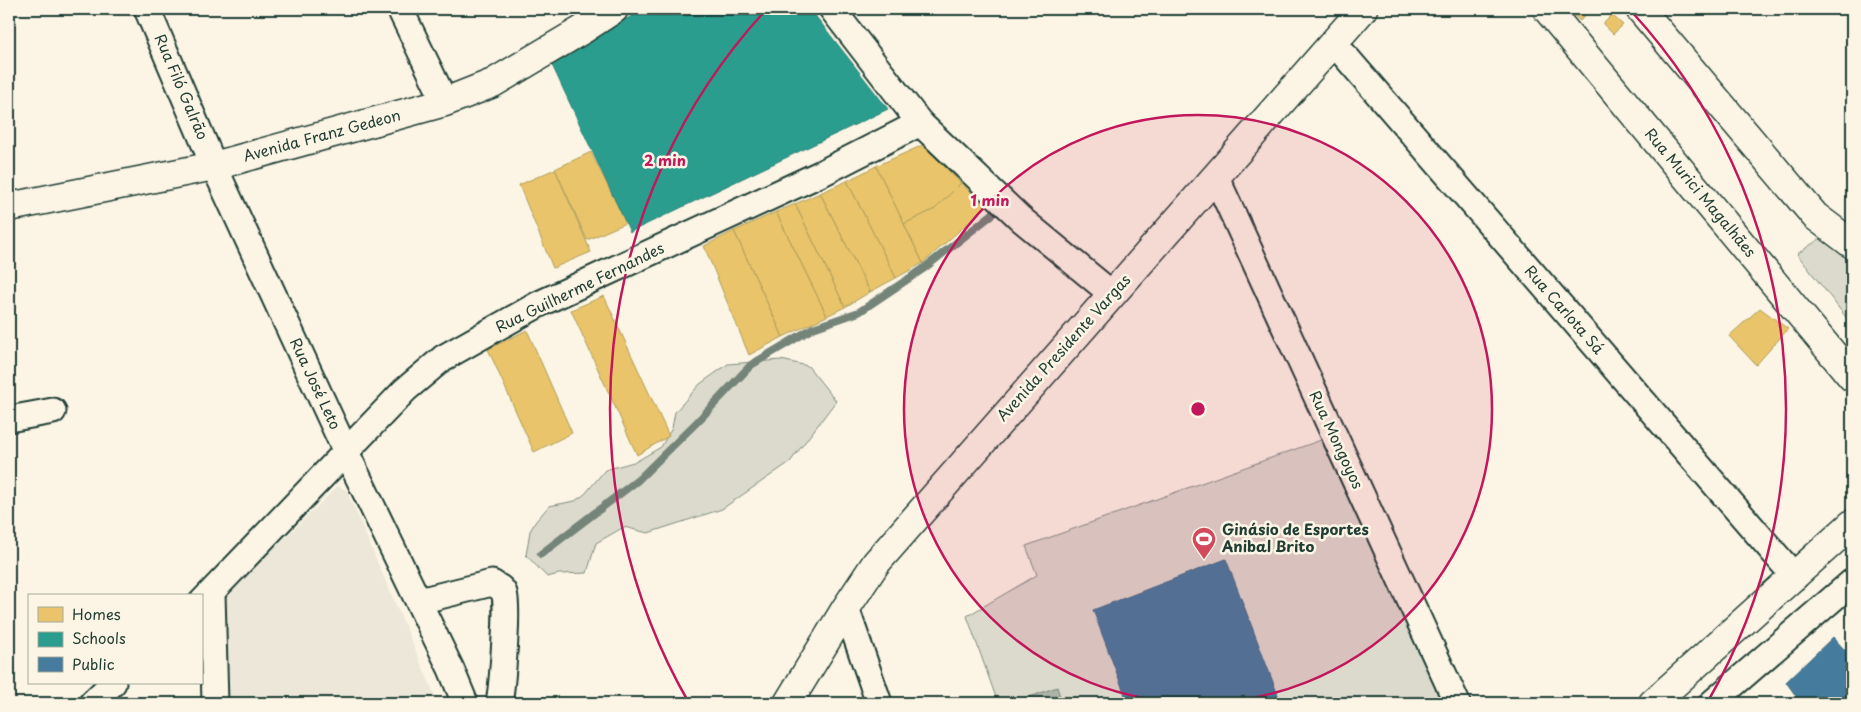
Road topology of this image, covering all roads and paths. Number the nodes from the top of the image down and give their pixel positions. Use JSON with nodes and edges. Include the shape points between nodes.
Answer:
{"nodes":[{"id":1,"x":147,"y":9,"type":"edge"},
{"id":2,"x":400,"y":9,"type":"edge"},
{"id":3,"x":614,"y":9,"type":"edge"},
{"id":4,"x":832,"y":9,"type":"edge"},
{"id":5,"x":1363,"y":9,"type":"edge"},
{"id":6,"x":1547,"y":9,"type":"edge"},
{"id":7,"x":1640,"y":9,"type":"edge"},
{"id":8,"x":1334,"y":43,"type":"junction"},
{"id":9,"x":445,"y":102,"type":"junction"},
{"id":10,"x":920,"y":123,"type":"junction"},
{"id":11,"x":214,"y":166,"type":"junction"},
{"id":12,"x":1216,"y":177,"type":"junction"},
{"id":13,"x":9,"y":207,"type":"edge"},
{"id":14,"x":1852,"y":244,"type":"edge"},
{"id":15,"x":1112,"y":294,"type":"junction"},
{"id":16,"x":1852,"y":377,"type":"edge"},
{"id":17,"x":53,"y":411,"type":"dead end"},
{"id":18,"x":9,"y":419,"type":"edge"},
{"id":19,"x":346,"y":452,"type":"junction"},
{"id":20,"x":1852,"y":524,"type":"edge"},
{"id":21,"x":1795,"y":577,"type":"junction"},
{"id":22,"x":1852,"y":582,"type":"edge"},
{"id":23,"x":206,"y":598,"type":"edge"},
{"id":24,"x":419,"y":601,"type":"junction"},
{"id":25,"x":846,"y":608,"type":"junction"},
{"id":26,"x":112,"y":684,"type":"edge"},
{"id":27,"x":92,"y":703,"type":"edge"},
{"id":28,"x":215,"y":703,"type":"edge"},
{"id":29,"x":465,"y":703,"type":"edge"},
{"id":30,"x":499,"y":703,"type":"edge"},
{"id":31,"x":788,"y":703,"type":"edge"},
{"id":32,"x":879,"y":703,"type":"edge"},
{"id":33,"x":1457,"y":703,"type":"edge"},
{"id":34,"x":1652,"y":703,"type":"edge"},
{"id":35,"x":1712,"y":703,"type":"edge"}],
"edges":[{"from":1,"to":11,"type":"street","name":"Rua Filó Galrão"},
{"from":2,"to":9,"type":"street"},
{"from":3,"to":9,"type":"street","name":"Avenida Franz Gedeon","via":[[492,83]]},
{"from":4,"to":10,"type":"street"},
{"from":5,"to":8,"type":"street","name":"Avenida Presidente Vargas"},
{"from":6,"to":16,"type":"street","name":"Rua Murici Magalhães"},
{"from":7,"to":14,"type":"street","via":[[1815,216]]},
{"from":8,"to":12,"type":"street","name":"Avenida Presidente Vargas"},
{"from":8,"to":21,"type":"street","name":"Rua Carlota Sá"},
{"from":9,"to":11,"type":"street","name":"Avenida Franz Gedeon"},
{"from":10,"to":15,"type":"street","via":[[1021,219]]},
{"from":10,"to":19,"type":"street","name":"Rua Guilherme Fernandes","via":[[822,173],[539,304],[443,358],[405,390]]},
{"from":11,"to":13,"type":"street","name":"Avenida Franz Gedeon"},
{"from":11,"to":19,"type":"street","name":"Rua José Leto"},
{"from":12,"to":15,"type":"street","name":"Avenida Presidente Vargas"},
{"from":12,"to":33,"type":"street","name":"Rua Mongoyos"},
{"from":15,"to":25,"type":"street","name":"Avenida Presidente Vargas","via":[[918,513],[876,564]]},
{"from":17,"to":18,"type":"street"},
{"from":19,"to":23,"type":"street","name":"Rua Guilherme Fernandes"},
{"from":19,"to":24,"type":"street","name":"Rua José Leto"},
{"from":20,"to":21,"type":"street"},
{"from":21,"to":34,"type":"street"},
{"from":22,"to":35,"type":"street"},
{"from":23,"to":28,"type":"street"},
{"from":24,"to":29,"type":"street","name":"Rua José Leto"},
{"from":24,"to":30,"type":"street","via":[[492,583],[501,588],[505,595],[505,632]]},
{"from":25,"to":31,"type":"street","name":"Avenida Presidente Vargas"},
{"from":25,"to":32,"type":"street"},
{"from":26,"to":27,"type":"street"}]}
